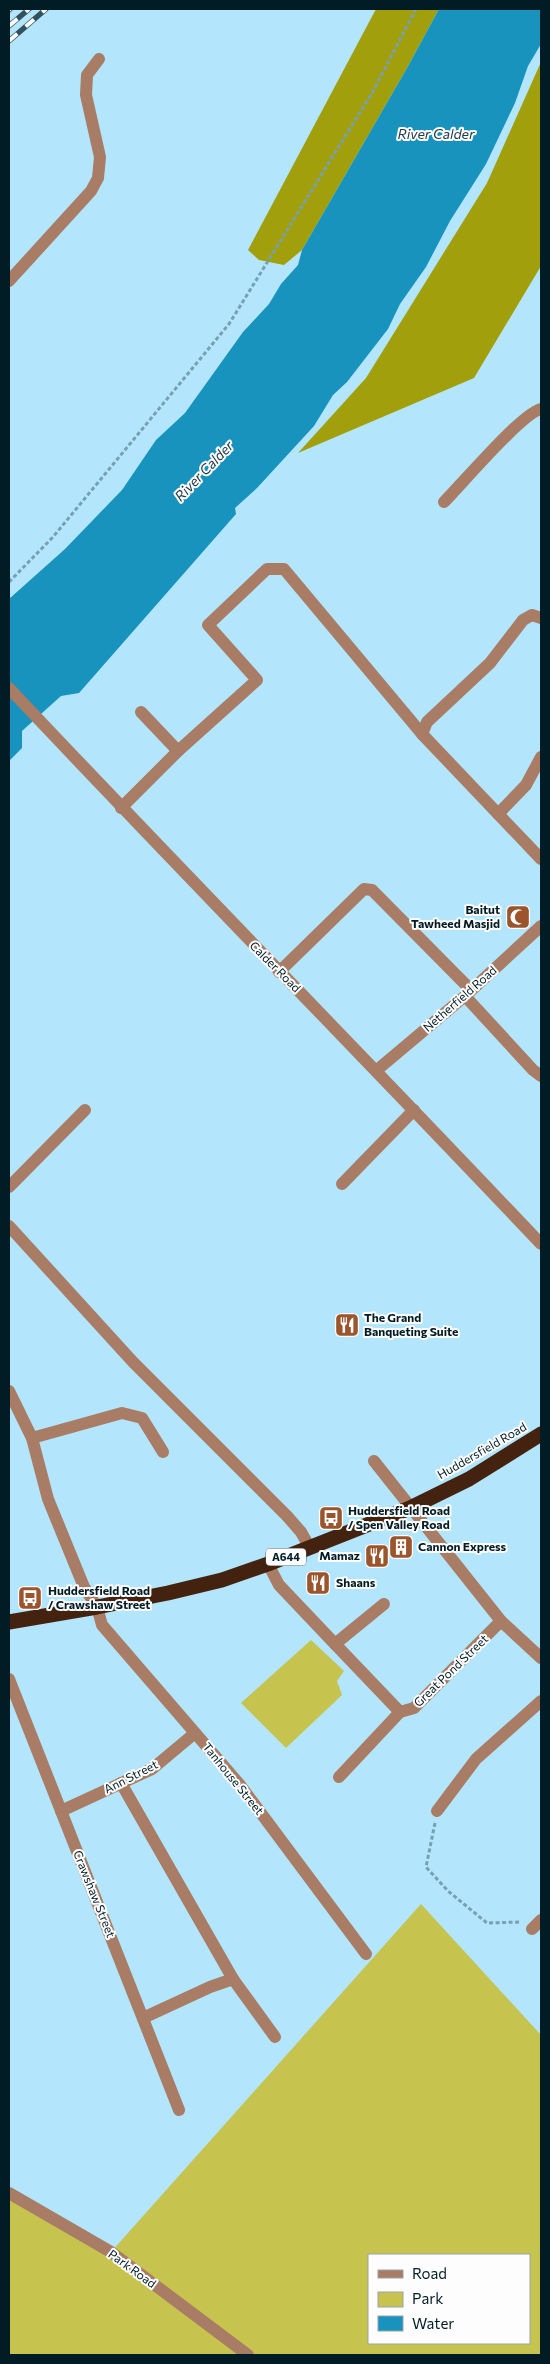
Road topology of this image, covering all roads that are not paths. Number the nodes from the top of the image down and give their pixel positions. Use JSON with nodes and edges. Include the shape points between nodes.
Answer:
{"nodes":[{"id":1,"x":99,"y":59,"type":"dead end"},
{"id":2,"x":9,"y":281,"type":"edge"},
{"id":3,"x":541,"y":409,"type":"edge"},
{"id":4,"x":444,"y":502,"type":"dead end"},
{"id":5,"x":541,"y":618,"type":"edge"},
{"id":6,"x":9,"y":688,"type":"edge"},
{"id":7,"x":141,"y":712,"type":"dead end"},
{"id":8,"x":422,"y":734,"type":"junction"},
{"id":9,"x":178,"y":751,"type":"junction"},
{"id":10,"x":541,"y":757,"type":"edge"},
{"id":11,"x":121,"y":808,"type":"junction"},
{"id":12,"x":498,"y":814,"type":"junction"},
{"id":13,"x":541,"y":859,"type":"edge"},
{"id":14,"x":541,"y":926,"type":"edge"},
{"id":15,"x":279,"y":972,"type":"junction"},
{"id":16,"x":468,"y":993,"type":"junction"},
{"id":17,"x":377,"y":1070,"type":"junction"},
{"id":18,"x":541,"y":1076,"type":"edge"},
{"id":19,"x":85,"y":1110,"type":"dead end"},
{"id":20,"x":414,"y":1110,"type":"junction"},
{"id":21,"x":342,"y":1184,"type":"dead end"},
{"id":22,"x":9,"y":1187,"type":"edge"},
{"id":23,"x":9,"y":1226,"type":"edge"},
{"id":24,"x":541,"y":1244,"type":"edge"},
{"id":25,"x":9,"y":1391,"type":"edge"},
{"id":26,"x":541,"y":1434,"type":"edge"},
{"id":27,"x":32,"y":1438,"type":"junction"},
{"id":28,"x":163,"y":1452,"type":"dead end"},
{"id":29,"x":374,"y":1461,"type":"dead end"},
{"id":30,"x":410,"y":1508,"type":"junction"},
{"id":31,"x":310,"y":1548,"type":"junction"},
{"id":32,"x":268,"y":1564,"type":"junction"},
{"id":33,"x":384,"y":1604,"type":"dead end"},
{"id":34,"x":98,"y":1608,"type":"junction"},
{"id":35,"x":501,"y":1621,"type":"junction"},
{"id":36,"x":9,"y":1622,"type":"edge"},
{"id":37,"x":334,"y":1644,"type":"junction"},
{"id":38,"x":541,"y":1658,"type":"edge"},
{"id":39,"x":9,"y":1679,"type":"edge"},
{"id":40,"x":541,"y":1701,"type":"edge"},
{"id":41,"x":400,"y":1712,"type":"junction"},
{"id":42,"x":195,"y":1733,"type":"junction"},
{"id":43,"x":339,"y":1777,"type":"dead end"},
{"id":44,"x":121,"y":1783,"type":"junction"},
{"id":45,"x":61,"y":1811,"type":"junction"},
{"id":46,"x":437,"y":1811,"type":"road end"},
{"id":47,"x":366,"y":1954,"type":"dead end"},
{"id":48,"x":233,"y":1979,"type":"junction"},
{"id":49,"x":143,"y":2018,"type":"junction"},
{"id":50,"x":275,"y":2037,"type":"dead end"},
{"id":51,"x":179,"y":2110,"type":"dead end"},
{"id":52,"x":9,"y":2193,"type":"edge"},
{"id":53,"x":248,"y":2355,"type":"edge"}],
"edges":[{"from":1,"to":2,"type":"street","via":[[87,75],[86,95],[100,157],[98,178],[91,191]]},
{"from":3,"to":4,"type":"street","via":[[517,426]]},
{"from":5,"to":8,"type":"street","via":[[532,615],[523,620],[490,663],[427,722]]},
{"from":6,"to":11,"type":"street","name":"Calder Road"},
{"from":7,"to":9,"type":"street"},
{"from":8,"to":9,"type":"street","via":[[292,577],[284,569],[274,568],[267,569],[208,624],[257,680]]},
{"from":8,"to":12,"type":"street"},
{"from":9,"to":11,"type":"street"},
{"from":10,"to":12,"type":"street","via":[[526,785]]},
{"from":11,"to":15,"type":"street","name":"Calder Road"},
{"from":12,"to":13,"type":"street"},
{"from":14,"to":16,"type":"street","name":"Netherfield Road"},
{"from":15,"to":16,"type":"street","via":[[364,889],[372,890]]},
{"from":15,"to":17,"type":"street","name":"Calder Road"},
{"from":16,"to":17,"type":"street","name":"Netherfield Road"},
{"from":16,"to":18,"type":"street"},
{"from":17,"to":20,"type":"street","name":"Calder Road"},
{"from":19,"to":22,"type":"street"},
{"from":20,"to":21,"type":"street"},
{"from":20,"to":24,"type":"street","name":"Calder Road"},
{"from":23,"to":31,"type":"street","via":[[133,1362],[287,1516]]},
{"from":25,"to":27,"type":"street","name":"Tanhouse Street"},
{"from":26,"to":30,"type":"highway","name":"Huddersfield Road","number":"A644","via":[[469,1479]]},
{"from":27,"to":28,"type":"street","via":[[122,1413],[142,1418]]},
{"from":27,"to":34,"type":"street","name":"Tanhouse Street","via":[[48,1499],[84,1587]]},
{"from":29,"to":30,"type":"street"},
{"from":30,"to":31,"type":"highway","name":"Huddersfield Road","number":"A644"},
{"from":30,"to":35,"type":"street"},
{"from":31,"to":32,"type":"highway","name":"Huddersfield Road","number":"A644"},
{"from":32,"to":34,"type":"highway","name":"Huddersfield Road","number":"A644","via":[[222,1580]]},
{"from":32,"to":37,"type":"street","name":"Great Pond Street","via":[[279,1585]]},
{"from":33,"to":37,"type":"street"},
{"from":34,"to":36,"type":"highway","name":"Huddersfield Road","number":"A644"},
{"from":34,"to":42,"type":"street","name":"Tanhouse Street","via":[[102,1625]]},
{"from":35,"to":38,"type":"street"},
{"from":35,"to":41,"type":"street","name":"Great Pond Street","via":[[414,1708]]},
{"from":37,"to":41,"type":"street","name":"Great Pond Street"},
{"from":39,"to":45,"type":"street","name":"Crawshaw Street"},
{"from":40,"to":46,"type":"street","via":[[476,1759]]},
{"from":41,"to":43,"type":"street"},
{"from":42,"to":44,"type":"street","name":"Ann Street","via":[[152,1769]]},
{"from":42,"to":47,"type":"street","name":"Tanhouse Street","via":[[240,1785]]},
{"from":44,"to":45,"type":"street","name":"Ann Street"},
{"from":44,"to":48,"type":"street"},
{"from":45,"to":49,"type":"street","name":"Crawshaw Street"},
{"from":48,"to":49,"type":"street"},
{"from":48,"to":50,"type":"street"},
{"from":49,"to":51,"type":"street","name":"Crawshaw Street"},
{"from":52,"to":53,"type":"street","name":"Park Road","via":[[111,2252]]}]}
